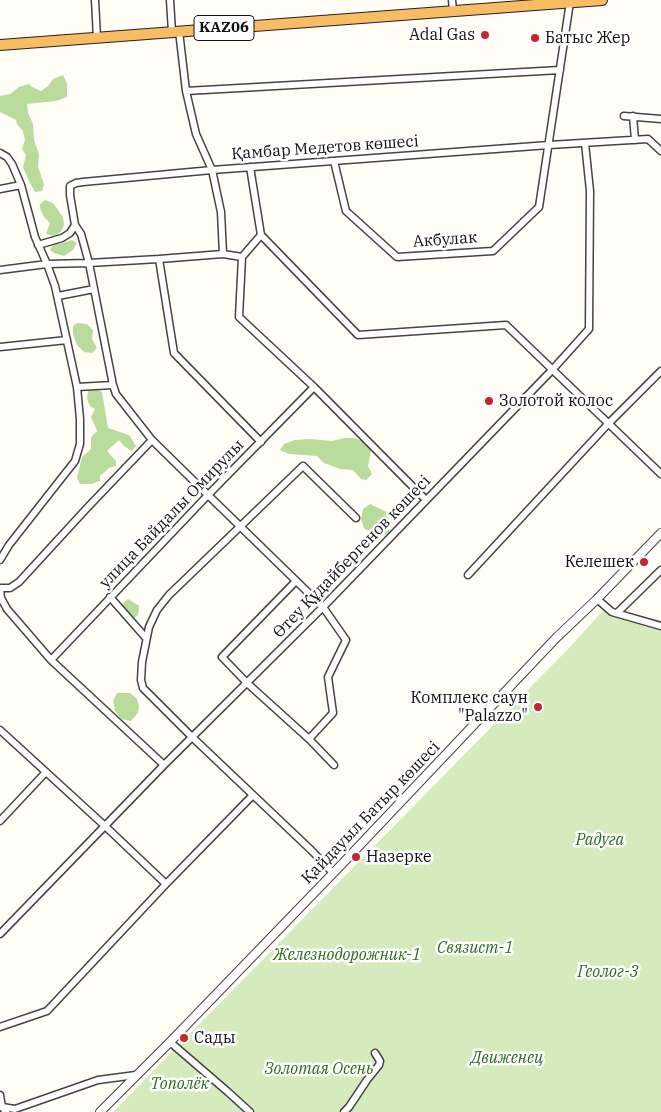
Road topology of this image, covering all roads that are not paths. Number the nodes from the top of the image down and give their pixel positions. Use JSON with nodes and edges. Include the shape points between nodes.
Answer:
{"nodes":[{"id":1,"x":95,"y":0,"type":"edge"},
{"id":2,"x":170,"y":0,"type":"edge"},
{"id":3,"x":602,"y":0,"type":"edge"},
{"id":4,"x":570,"y":2,"type":"junction"},
{"id":5,"x":453,"y":5,"type":"edge"},
{"id":6,"x":175,"y":32,"type":"junction"},
{"id":7,"x":97,"y":38,"type":"junction"},
{"id":8,"x":0,"y":45,"type":"edge"},
{"id":9,"x":560,"y":70,"type":"junction"},
{"id":10,"x":186,"y":91,"type":"junction"},
{"id":11,"x":624,"y":116,"type":"dead end"},
{"id":12,"x":633,"y":116,"type":"junction"},
{"id":13,"x":661,"y":119,"type":"edge"},
{"id":14,"x":635,"y":140,"type":"junction"},
{"id":15,"x":585,"y":143,"type":"junction"},
{"id":16,"x":548,"y":145,"type":"junction"},
{"id":17,"x":661,"y":151,"type":"edge"},
{"id":18,"x":0,"y":153,"type":"edge"},
{"id":19,"x":334,"y":161,"type":"junction"},
{"id":20,"x":250,"y":167,"type":"junction"},
{"id":21,"x":212,"y":170,"type":"junction"},
{"id":22,"x":21,"y":185,"type":"junction"},
{"id":23,"x":0,"y":189,"type":"edge"},
{"id":24,"x":75,"y":225,"type":"junction"},
{"id":25,"x":261,"y":235,"type":"junction"},
{"id":26,"x":38,"y":245,"type":"junction"},
{"id":27,"x":223,"y":254,"type":"junction"},
{"id":28,"x":242,"y":257,"type":"junction"},
{"id":29,"x":159,"y":259,"type":"junction"},
{"id":30,"x":89,"y":263,"type":"junction"},
{"id":31,"x":47,"y":264,"type":"junction"},
{"id":32,"x":0,"y":270,"type":"edge"},
{"id":33,"x":94,"y":290,"type":"junction"},
{"id":34,"x":58,"y":296,"type":"junction"},
{"id":35,"x":67,"y":340,"type":"junction"},
{"id":36,"x":0,"y":347,"type":"edge"},
{"id":37,"x":553,"y":369,"type":"junction"},
{"id":38,"x":661,"y":371,"type":"edge"},
{"id":39,"x":113,"y":385,"type":"junction"},
{"id":40,"x":77,"y":387,"type":"junction"},
{"id":41,"x":314,"y":387,"type":"junction"},
{"id":42,"x":608,"y":424,"type":"junction"},
{"id":43,"x":152,"y":440,"type":"junction"},
{"id":44,"x":261,"y":442,"type":"junction"},
{"id":45,"x":661,"y":474,"type":"edge"},
{"id":46,"x":208,"y":495,"type":"junction"},
{"id":47,"x":426,"y":500,"type":"junction"},
{"id":48,"x":356,"y":518,"type":"dead end"},
{"id":49,"x":241,"y":526,"type":"junction"},
{"id":50,"x":661,"y":533,"type":"edge"},
{"id":51,"x":0,"y":560,"type":"edge"},
{"id":52,"x":661,"y":570,"type":"edge"},
{"id":53,"x":468,"y":575,"type":"dead end"},
{"id":54,"x":296,"y":580,"type":"junction"},
{"id":55,"x":0,"y":588,"type":"edge"},
{"id":56,"x":110,"y":598,"type":"junction"},
{"id":57,"x":597,"y":599,"type":"junction"},
{"id":58,"x":323,"y":607,"type":"junction"},
{"id":59,"x":617,"y":613,"type":"junction"},
{"id":60,"x":661,"y":626,"type":"edge"},
{"id":61,"x":146,"y":638,"type":"junction"},
{"id":62,"x":51,"y":660,"type":"junction"},
{"id":63,"x":247,"y":683,"type":"junction"},
{"id":64,"x":0,"y":730,"type":"edge"},
{"id":65,"x":192,"y":737,"type":"junction"},
{"id":66,"x":309,"y":739,"type":"junction"},
{"id":67,"x":164,"y":765,"type":"junction"},
{"id":68,"x":334,"y":765,"type":"dead end"},
{"id":69,"x":46,"y":772,"type":"junction"},
{"id":70,"x":253,"y":795,"type":"junction"},
{"id":71,"x":0,"y":821,"type":"edge"},
{"id":72,"x":105,"y":826,"type":"junction"},
{"id":73,"x":332,"y":873,"type":"junction"},
{"id":74,"x":166,"y":884,"type":"junction"},
{"id":75,"x":0,"y":934,"type":"edge"},
{"id":76,"x":0,"y":1027,"type":"edge"},
{"id":77,"x":170,"y":1042,"type":"junction"},
{"id":78,"x":375,"y":1053,"type":"dead end"},
{"id":79,"x":136,"y":1075,"type":"junction"},
{"id":80,"x":0,"y":1095,"type":"edge"},
{"id":81,"x":3,"y":1109,"type":"edge"},
{"id":82,"x":245,"y":1111,"type":"edge"},
{"id":83,"x":100,"y":1112,"type":"edge"},
{"id":84,"x":344,"y":1112,"type":"edge"}],
"edges":[{"from":1,"to":7,"type":"street"},
{"from":2,"to":6,"type":"street"},
{"from":3,"to":4,"type":"highway","number":"KАZ06"},
{"from":4,"to":5,"type":"highway","number":"KАZ06"},
{"from":4,"to":9,"type":"street","name":"Акбулак"},
{"from":5,"to":6,"type":"highway","number":"KАZ06"},
{"from":6,"to":7,"type":"highway","number":"KАZ06"},
{"from":6,"to":10,"type":"street"},
{"from":7,"to":8,"type":"highway","number":"KАZ06"},
{"from":9,"to":10,"type":"street"},
{"from":9,"to":16,"type":"street","name":"Акбулак"},
{"from":10,"to":21,"type":"street","via":[[196,134]]},
{"from":11,"to":12,"type":"street"},
{"from":12,"to":13,"type":"street"},
{"from":12,"to":14,"type":"street"},
{"from":14,"to":15,"type":"street","name":"Қамбар Медетов көшесі"},
{"from":14,"to":17,"type":"street","name":"Қамбар Медетов көшесі","via":[[648,139]]},
{"from":15,"to":16,"type":"street","name":"Қамбар Медетов көшесі"},
{"from":15,"to":37,"type":"street","name":"Өтеу Құдайбергенов көшесі","via":[[590,191],[589,329]]},
{"from":16,"to":19,"type":"street","name":"Қамбар Медетов көшесі"},
{"from":16,"to":19,"type":"street","name":"Акбулак","via":[[539,207],[493,251],[397,257],[346,211]]},
{"from":18,"to":22,"type":"street","via":[[12,164]]},
{"from":19,"to":20,"type":"street","name":"Қамбар Медетов көшесі"},
{"from":20,"to":21,"type":"street","name":"Қамбар Медетов көшесі"},
{"from":20,"to":25,"type":"street"},
{"from":21,"to":24,"type":"street","name":"Қамбар Медетов көшесі","via":[[70,186]]},
{"from":21,"to":27,"type":"street","via":[[221,212]]},
{"from":22,"to":23,"type":"street"},
{"from":22,"to":26,"type":"street"},
{"from":24,"to":26,"type":"street","via":[[62,238]]},
{"from":24,"to":30,"type":"street","via":[[81,234]]},
{"from":25,"to":28,"type":"street"},
{"from":25,"to":37,"type":"street","via":[[358,335],[506,325]]},
{"from":26,"to":31,"type":"street"},
{"from":27,"to":28,"type":"street"},
{"from":27,"to":29,"type":"street"},
{"from":28,"to":41,"type":"street","via":[[239,317]]},
{"from":29,"to":30,"type":"street"},
{"from":29,"to":44,"type":"street","via":[[174,353]]},
{"from":30,"to":31,"type":"street"},
{"from":30,"to":33,"type":"street"},
{"from":31,"to":32,"type":"street"},
{"from":31,"to":34,"type":"street"},
{"from":33,"to":34,"type":"street"},
{"from":33,"to":39,"type":"street"},
{"from":34,"to":35,"type":"street"},
{"from":35,"to":36,"type":"street"},
{"from":35,"to":40,"type":"street"},
{"from":37,"to":42,"type":"street"},
{"from":37,"to":47,"type":"street","name":"Өтеу Құдайбергенов көшесі"},
{"from":38,"to":42,"type":"street"},
{"from":39,"to":40,"type":"street"},
{"from":39,"to":43,"type":"street","via":[[116,394]]},
{"from":40,"to":51,"type":"street","via":[[80,444],[75,461]]},
{"from":41,"to":44,"type":"street","name":"улица Байдалы Омирулы"},
{"from":41,"to":47,"type":"street"},
{"from":42,"to":45,"type":"street"},
{"from":42,"to":53,"type":"street"},
{"from":43,"to":46,"type":"street"},
{"from":43,"to":55,"type":"street","via":[[19,582],[10,588]]},
{"from":44,"to":46,"type":"street","name":"улица Байдалы Омирулы"},
{"from":46,"to":49,"type":"street"},
{"from":46,"to":56,"type":"street","name":"улица Байдалы Омирулы"},
{"from":47,"to":58,"type":"street","name":"Өтеу Құдайбергенов көшесі"},
{"from":48,"to":49,"type":"street","via":[[303,466]]},
{"from":49,"to":54,"type":"street"},
{"from":49,"to":61,"type":"street","via":[[156,610]]},
{"from":50,"to":57,"type":"street","name":"Қайдауыл Батыр көшесі"},
{"from":52,"to":59,"type":"street"},
{"from":54,"to":58,"type":"street"},
{"from":54,"to":63,"type":"street","via":[[222,657]]},
{"from":55,"to":62,"type":"street","via":[[7,609]]},
{"from":56,"to":61,"type":"street"},
{"from":56,"to":62,"type":"street","name":"улица Байдалы Омирулы"},
{"from":57,"to":59,"type":"street"},
{"from":57,"to":73,"type":"street","name":"Қайдауыл Батыр көшесі"},
{"from":58,"to":63,"type":"street","name":"Өтеу Құдайбергенов көшесі"},
{"from":58,"to":66,"type":"street","via":[[346,640],[328,677],[333,713]]},
{"from":59,"to":60,"type":"street"},
{"from":61,"to":65,"type":"street","via":[[142,662],[143,688]]},
{"from":62,"to":67,"type":"street"},
{"from":63,"to":65,"type":"street","name":"Өтеу Құдайбергенов көшесі"},
{"from":63,"to":66,"type":"street"},
{"from":64,"to":69,"type":"street"},
{"from":65,"to":67,"type":"street","name":"Өтеу Құдайбергенов көшесі"},
{"from":65,"to":70,"type":"street"},
{"from":66,"to":68,"type":"street"},
{"from":67,"to":72,"type":"street","name":"Өтеу Құдайбергенов көшесі"},
{"from":69,"to":71,"type":"street"},
{"from":69,"to":72,"type":"street"},
{"from":70,"to":73,"type":"street"},
{"from":70,"to":74,"type":"street"},
{"from":72,"to":74,"type":"street"},
{"from":72,"to":75,"type":"street","name":"Өтеу Құдайбергенов көшесі"},
{"from":73,"to":77,"type":"street","name":"Қайдауыл Батыр көшесі"},
{"from":74,"to":76,"type":"street","via":[[46,1011]]},
{"from":77,"to":79,"type":"street","name":"Қайдауыл Батыр көшесі"},
{"from":77,"to":82,"type":"street"},
{"from":78,"to":84,"type":"street","via":[[380,1063]]},
{"from":79,"to":81,"type":"street","via":[[98,1080],[15,1109]]},
{"from":79,"to":83,"type":"street","name":"Қайдауыл Батыр көшесі"},
{"from":80,"to":81,"type":"street"}]}
